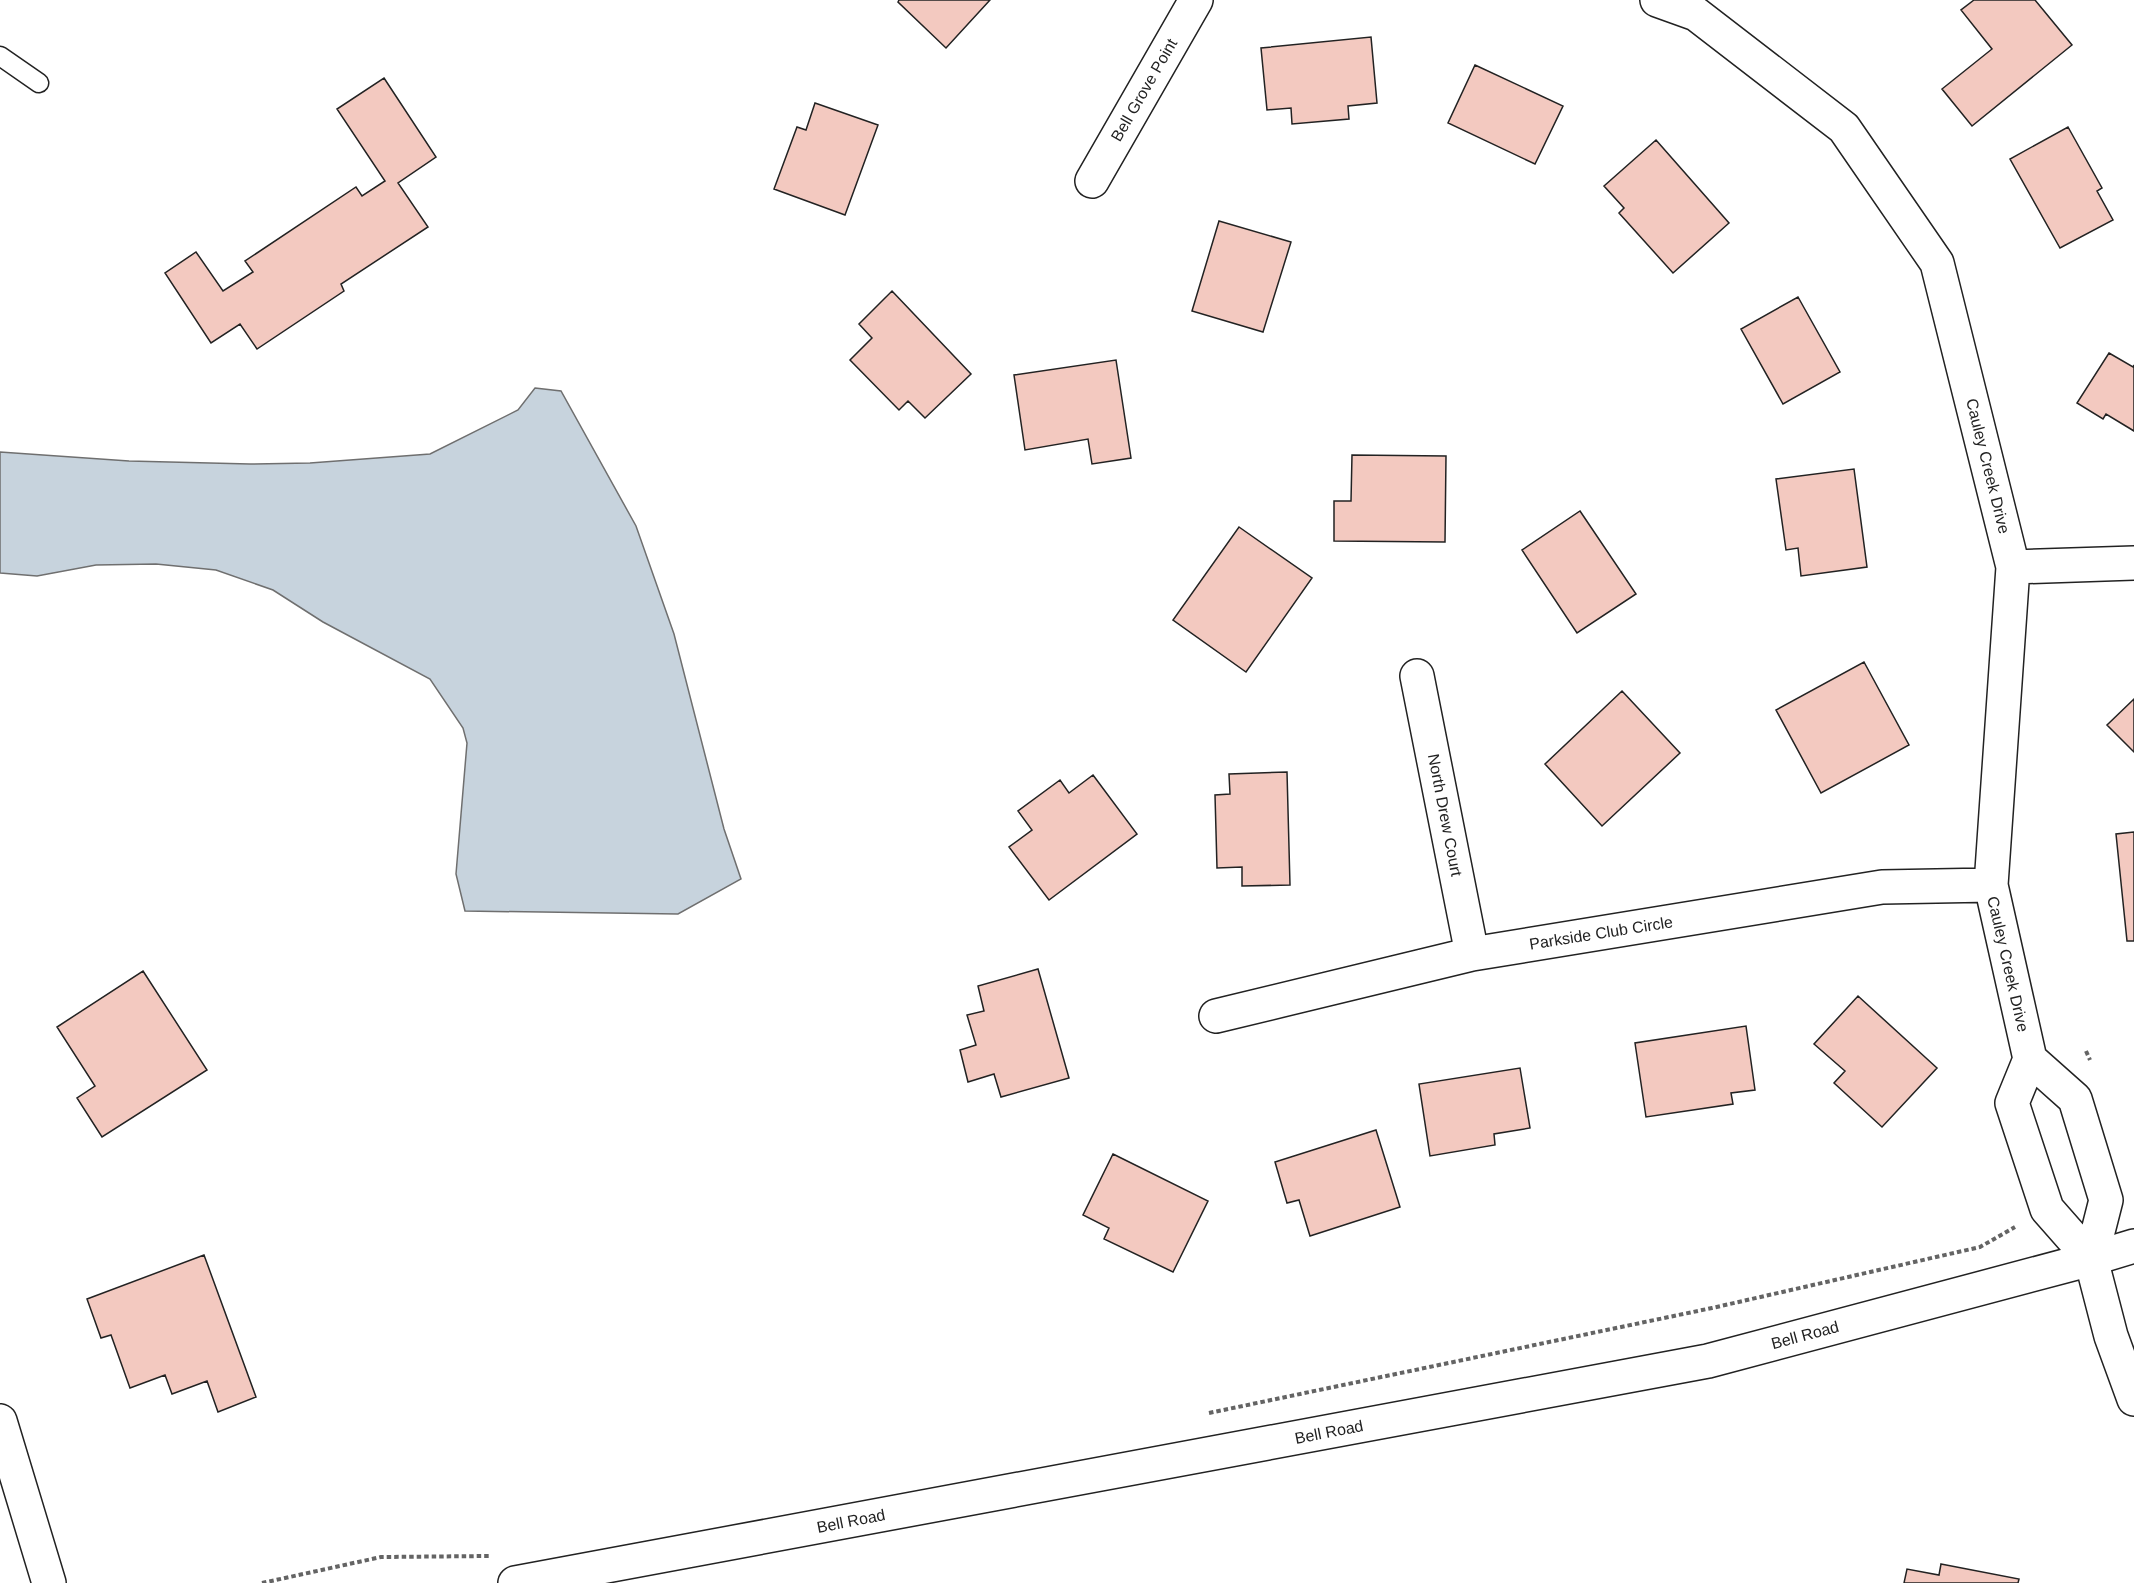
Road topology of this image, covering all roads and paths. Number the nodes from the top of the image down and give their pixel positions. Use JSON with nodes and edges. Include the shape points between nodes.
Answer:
{"nodes":[{"id":1,"x":1196,"y":0,"type":"edge"},
{"id":2,"x":1657,"y":0,"type":"edge"},
{"id":3,"x":0,"y":57,"type":"edge"},
{"id":4,"x":39,"y":83,"type":"dead end"},
{"id":5,"x":1092,"y":181,"type":"dead end"},
{"id":6,"x":2134,"y":563,"type":"edge"},
{"id":7,"x":2013,"y":567,"type":"junction"},
{"id":8,"x":1417,"y":676,"type":"dead end"},
{"id":9,"x":1991,"y":885,"type":"junction"},
{"id":10,"x":1472,"y":954,"type":"junction"},
{"id":11,"x":1216,"y":1016,"type":"dead end"},
{"id":12,"x":2030,"y":1059,"type":"junction"},
{"id":13,"x":2047,"y":1209,"type":"junction"},
{"id":14,"x":2134,"y":1246,"type":"edge"},
{"id":15,"x":2091,"y":1259,"type":"junction"},
{"id":16,"x":2134,"y":1399,"type":"edge"},
{"id":17,"x":1202,"y":1414,"type":"dead end"},
{"id":18,"x":0,"y":1420,"type":"edge"},
{"id":19,"x":508,"y":1569,"type":"edge"},
{"id":20,"x":48,"y":1583,"type":"edge"},
{"id":21,"x":262,"y":1583,"type":"edge"}],
"edges":[{"from":1,"to":5,"type":"street","name":"Bell Grove Point"},
{"from":2,"to":7,"type":"street","name":"Cauley Creek Drive","via":[[1695,14],[1844,128],[1937,262]]},
{"from":3,"to":4,"type":"lane"},
{"from":6,"to":7,"type":"street"},
{"from":7,"to":9,"type":"street","name":"Cauley Creek Drive"},
{"from":8,"to":10,"type":"street","name":"North Drew Court"},
{"from":9,"to":10,"type":"street","name":"Parkside Club Circle","via":[[1882,888]]},
{"from":9,"to":12,"type":"street","name":"Cauley Creek Drive"},
{"from":10,"to":11,"type":"street","name":"Parkside Club Circle"},
{"from":12,"to":13,"type":"street","via":[[2012,1103]]},
{"from":12,"to":15,"type":"street","via":[[2075,1099],[2106,1200]]},
{"from":13,"to":15,"type":"street"},
{"from":13,"to":17,"type":"path","via":[[1980,1246],[1712,1308]]},
{"from":14,"to":15,"type":"street","name":"Bell Road"},
{"from":15,"to":16,"type":"street","via":[[2111,1336]]},
{"from":15,"to":19,"type":"street","name":"Bell Road","via":[[1708,1361]]},
{"from":18,"to":20,"type":"street"},
{"from":19,"to":21,"type":"path","via":[[381,1557]]}]}
